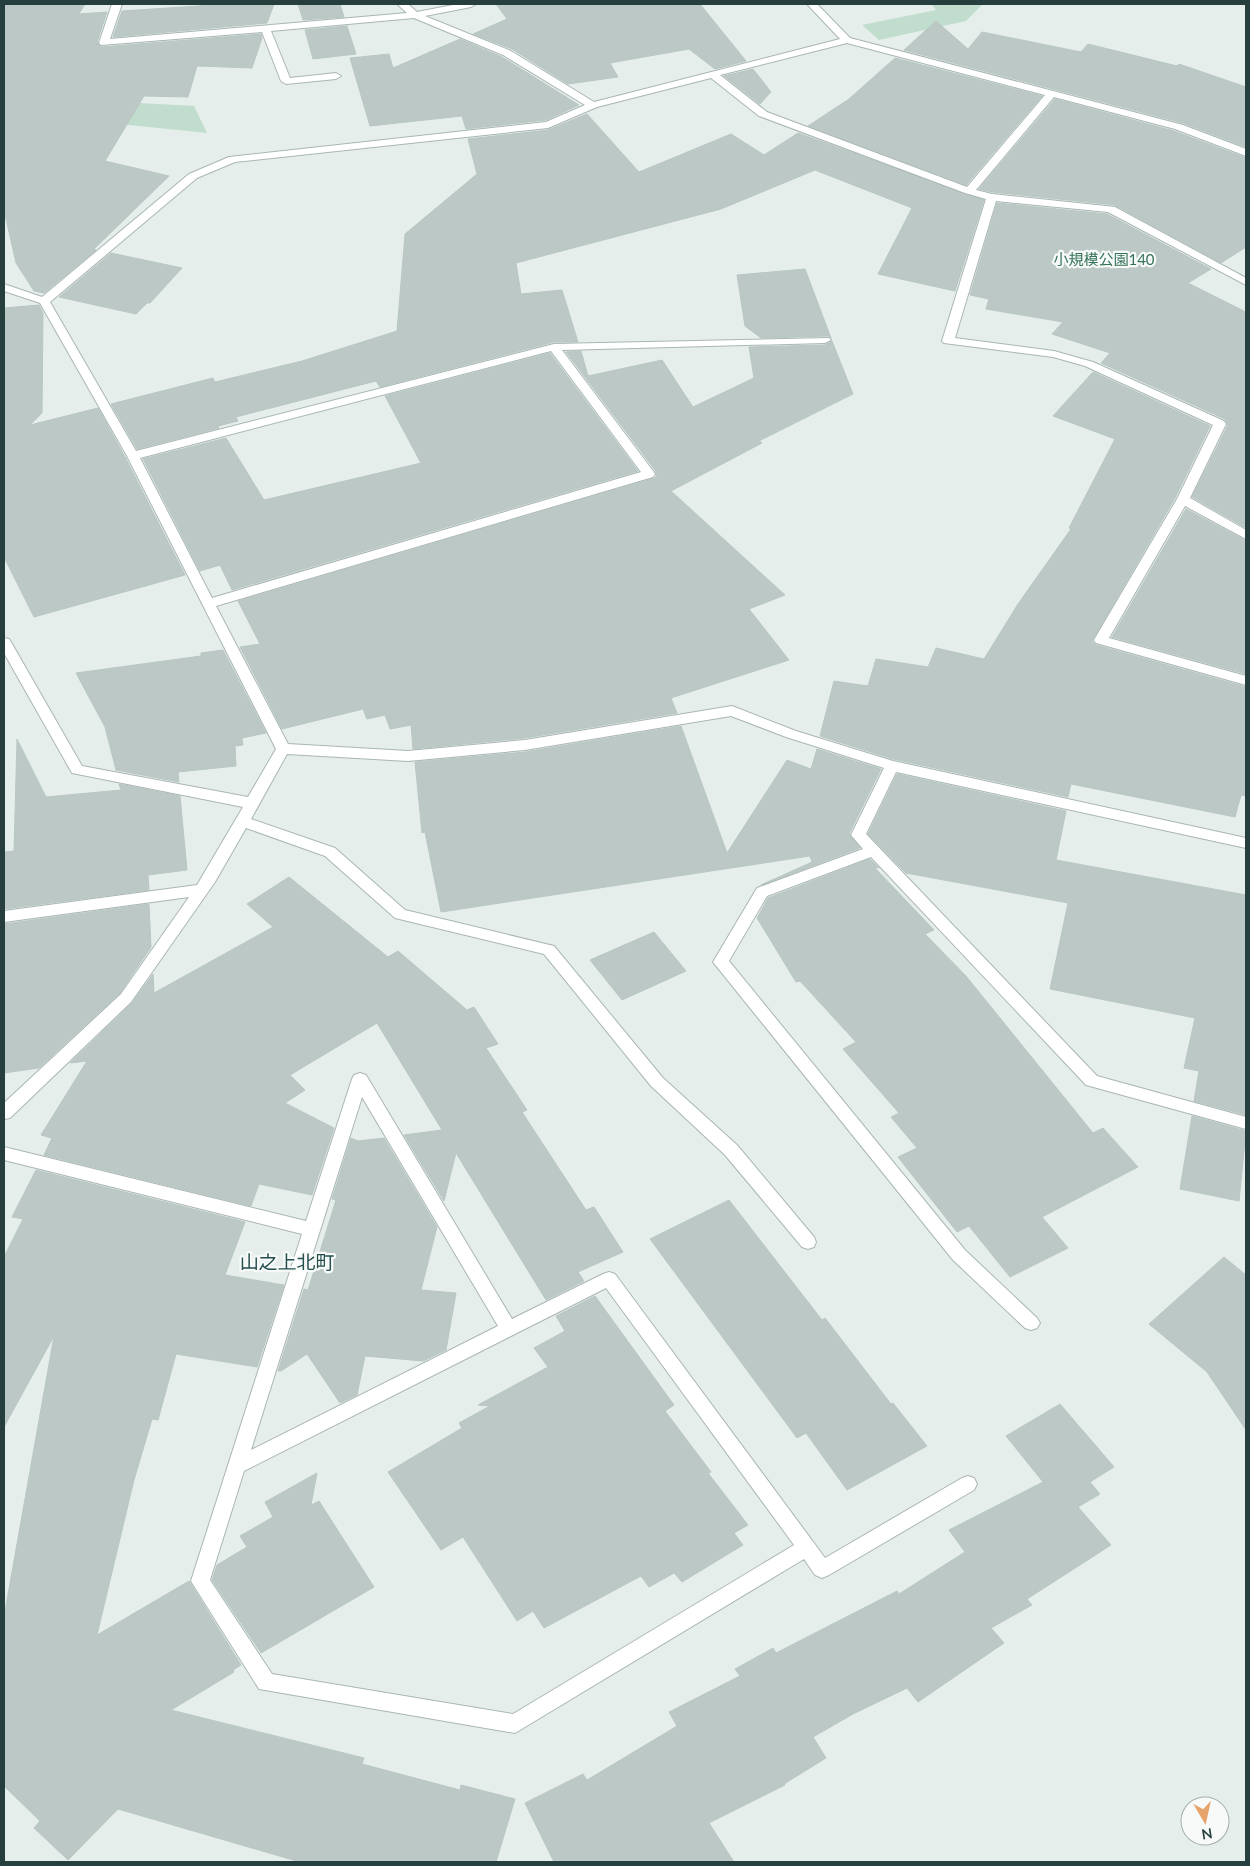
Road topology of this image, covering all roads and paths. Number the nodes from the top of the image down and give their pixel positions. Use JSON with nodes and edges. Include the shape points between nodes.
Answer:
{"nodes":[{"id":1,"x":117,"y":4,"type":"edge"},
{"id":2,"x":402,"y":4,"type":"edge"},
{"id":3,"x":471,"y":4,"type":"edge"},
{"id":4,"x":812,"y":4,"type":"edge"},
{"id":5,"x":414,"y":15,"type":"junction"},
{"id":6,"x":266,"y":30,"type":"junction"},
{"id":7,"x":847,"y":40,"type":"junction"},
{"id":8,"x":712,"y":74,"type":"junction"},
{"id":9,"x":336,"y":76,"type":"dead end"},
{"id":10,"x":1051,"y":94,"type":"junction"},
{"id":11,"x":593,"y":105,"type":"junction"},
{"id":12,"x":1246,"y":153,"type":"edge"},
{"id":13,"x":969,"y":191,"type":"junction"},
{"id":14,"x":992,"y":197,"type":"junction"},
{"id":15,"x":1246,"y":282,"type":"edge"},
{"id":16,"x":4,"y":287,"type":"edge"},
{"id":17,"x":44,"y":301,"type":"junction"},
{"id":18,"x":825,"y":340,"type":"dead end"},
{"id":19,"x":554,"y":347,"type":"junction"},
{"id":20,"x":133,"y":456,"type":"junction"},
{"id":21,"x":1182,"y":499,"type":"junction"},
{"id":22,"x":1246,"y":536,"type":"edge"},
{"id":23,"x":208,"y":604,"type":"junction"},
{"id":24,"x":4,"y":642,"type":"edge"},
{"id":25,"x":1246,"y":680,"type":"edge"},
{"id":26,"x":282,"y":749,"type":"junction"},
{"id":27,"x":892,"y":766,"type":"junction"},
{"id":28,"x":252,"y":803,"type":"junction"},
{"id":29,"x":241,"y":821,"type":"junction"},
{"id":30,"x":1246,"y":843,"type":"edge"},
{"id":31,"x":873,"y":851,"type":"junction"},
{"id":32,"x":201,"y":890,"type":"junction"},
{"id":33,"x":4,"y":916,"type":"edge"},
{"id":34,"x":4,"y":1114,"type":"edge"},
{"id":35,"x":1246,"y":1123,"type":"edge"},
{"id":36,"x":4,"y":1153,"type":"edge"},
{"id":37,"x":311,"y":1229,"type":"junction"},
{"id":38,"x":808,"y":1242,"type":"dead end"},
{"id":39,"x":1031,"y":1323,"type":"dead end"},
{"id":40,"x":510,"y":1329,"type":"junction"},
{"id":41,"x":236,"y":1466,"type":"junction"},
{"id":42,"x":968,"y":1484,"type":"dead end"},
{"id":43,"x":807,"y":1547,"type":"junction"}],
"edges":[{"from":1,"to":6,"type":"street","via":[[104,43]]},
{"from":2,"to":5,"type":"street"},
{"from":3,"to":5,"type":"street"},
{"from":4,"to":7,"type":"street"},
{"from":5,"to":6,"type":"street"},
{"from":5,"to":11,"type":"street","via":[[508,53]]},
{"from":6,"to":9,"type":"street","via":[[286,81]]},
{"from":7,"to":8,"type":"street"},
{"from":7,"to":10,"type":"street"},
{"from":8,"to":11,"type":"street"},
{"from":8,"to":13,"type":"street","via":[[763,114]]},
{"from":10,"to":12,"type":"street","via":[[1179,127]]},
{"from":10,"to":13,"type":"street"},
{"from":11,"to":17,"type":"street","via":[[548,125],[233,159],[193,176]]},
{"from":13,"to":14,"type":"street"},
{"from":14,"to":15,"type":"street","via":[[1111,209]]},
{"from":14,"to":21,"type":"street","via":[[948,341],[1054,354],[1089,364],[1220,424]]},
{"from":16,"to":17,"type":"street"},
{"from":17,"to":20,"type":"street"},
{"from":18,"to":19,"type":"street"},
{"from":19,"to":20,"type":"street"},
{"from":19,"to":23,"type":"street","via":[[649,474]]},
{"from":20,"to":23,"type":"street"},
{"from":21,"to":22,"type":"street"},
{"from":21,"to":25,"type":"street","via":[[1102,640]]},
{"from":23,"to":26,"type":"street"},
{"from":24,"to":28,"type":"street","via":[[77,770]]},
{"from":26,"to":27,"type":"street","via":[[408,756],[525,745],[732,711],[791,734]]},
{"from":26,"to":28,"type":"street"},
{"from":27,"to":30,"type":"street"},
{"from":27,"to":31,"type":"street","via":[[858,835]]},
{"from":28,"to":29,"type":"street"},
{"from":29,"to":32,"type":"street"},
{"from":29,"to":38,"type":"street","via":[[330,852],[400,914],[549,950],[657,1082],[731,1150]]},
{"from":31,"to":35,"type":"street","via":[[1092,1081]]},
{"from":31,"to":39,"type":"street","via":[[762,892],[721,962],[958,1255]]},
{"from":32,"to":33,"type":"street"},
{"from":32,"to":34,"type":"street","via":[[126,998]]},
{"from":36,"to":37,"type":"street"},
{"from":37,"to":40,"type":"street","via":[[360,1079]]},
{"from":37,"to":41,"type":"street"},
{"from":40,"to":41,"type":"street"},
{"from":40,"to":43,"type":"street","via":[[609,1279]]},
{"from":41,"to":43,"type":"street","via":[[200,1581],[266,1682],[515,1724]]},
{"from":42,"to":43,"type":"street","via":[[822,1569]]}]}
